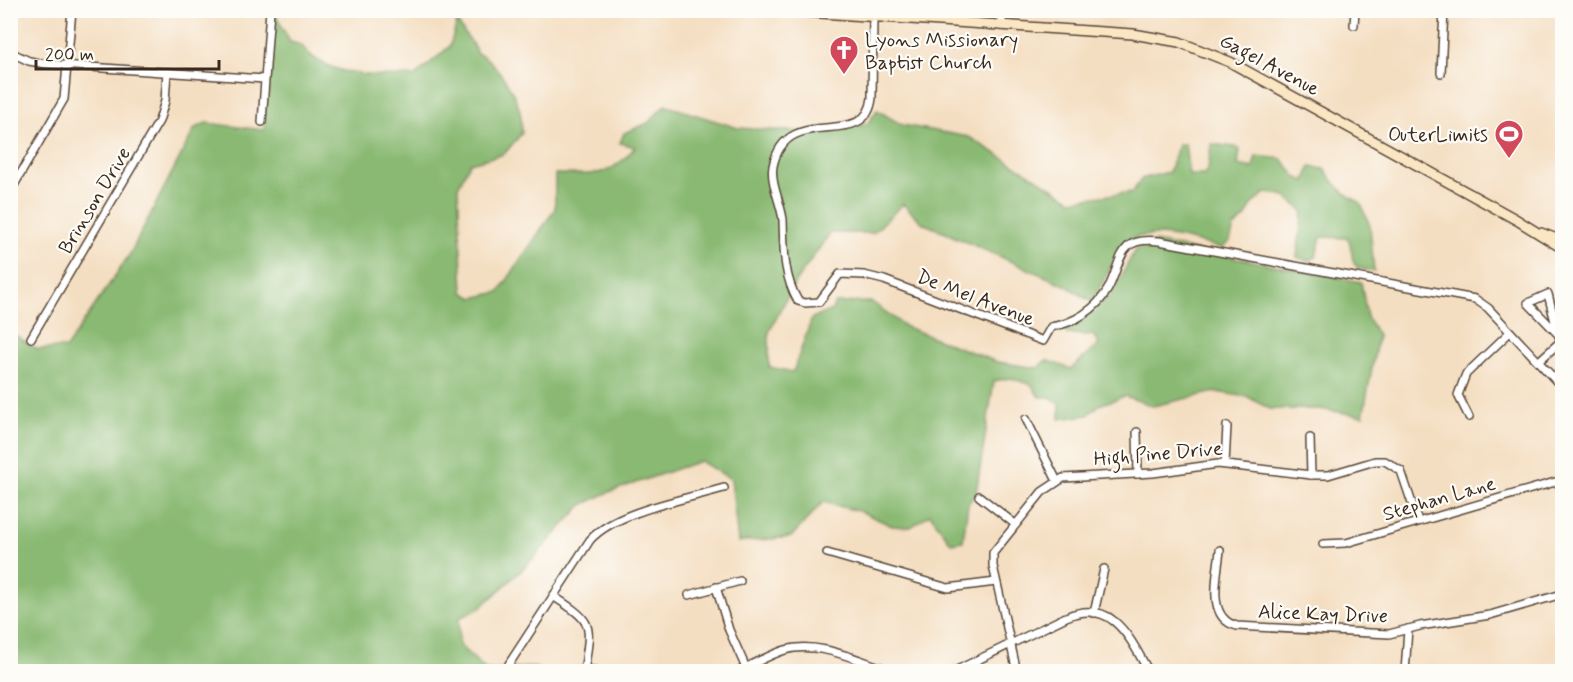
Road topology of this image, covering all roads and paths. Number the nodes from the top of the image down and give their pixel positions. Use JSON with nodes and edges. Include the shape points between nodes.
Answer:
{"nodes":[{"id":1,"x":72,"y":10,"type":"edge"},
{"id":2,"x":270,"y":10,"type":"edge"},
{"id":3,"x":776,"y":10,"type":"edge"},
{"id":4,"x":1002,"y":10,"type":"edge"},
{"id":5,"x":1355,"y":10,"type":"edge"},
{"id":6,"x":1444,"y":10,"type":"edge"},
{"id":7,"x":873,"y":17,"type":"junction"},
{"id":8,"x":1354,"y":25,"type":"dead end"},
{"id":9,"x":1002,"y":26,"type":"junction"},
{"id":10,"x":10,"y":52,"type":"edge"},
{"id":11,"x":67,"y":66,"type":"junction"},
{"id":12,"x":166,"y":72,"type":"junction"},
{"id":13,"x":1441,"y":73,"type":"dead end"},
{"id":14,"x":264,"y":79,"type":"junction"},
{"id":15,"x":261,"y":122,"type":"dead end"},
{"id":16,"x":10,"y":192,"type":"edge"},
{"id":17,"x":1539,"y":232,"type":"junction"},
{"id":18,"x":1563,"y":241,"type":"edge"},
{"id":19,"x":1563,"y":248,"type":"edge"},
{"id":20,"x":1510,"y":332,"type":"junction"},
{"id":21,"x":31,"y":338,"type":"dead end"},
{"id":22,"x":1560,"y":340,"type":"edge"},
{"id":23,"x":1539,"y":361,"type":"junction"},
{"id":24,"x":1563,"y":387,"type":"edge"},
{"id":25,"x":1469,"y":417,"type":"dead end"},
{"id":26,"x":1026,"y":419,"type":"dead end"},
{"id":27,"x":1227,"y":426,"type":"dead end"},
{"id":28,"x":1137,"y":432,"type":"dead end"},
{"id":29,"x":1311,"y":438,"type":"dead end"},
{"id":30,"x":1225,"y":464,"type":"junction"},
{"id":31,"x":1138,"y":474,"type":"junction"},
{"id":32,"x":1311,"y":475,"type":"junction"},
{"id":33,"x":1563,"y":480,"type":"edge"},
{"id":34,"x":1057,"y":481,"type":"junction"},
{"id":35,"x":724,"y":488,"type":"dead end"},
{"id":36,"x":979,"y":496,"type":"dead end"},
{"id":37,"x":1418,"y":521,"type":"junction"},
{"id":38,"x":1015,"y":524,"type":"junction"},
{"id":39,"x":1323,"y":544,"type":"dead end"},
{"id":40,"x":1220,"y":550,"type":"dead end"},
{"id":41,"x":827,"y":553,"type":"dead end"},
{"id":42,"x":1104,"y":569,"type":"dead end"},
{"id":43,"x":740,"y":581,"type":"dead end"},
{"id":44,"x":996,"y":582,"type":"junction"},
{"id":45,"x":717,"y":587,"type":"junction"},
{"id":46,"x":1563,"y":594,"type":"edge"},
{"id":47,"x":689,"y":595,"type":"dead end"},
{"id":48,"x":553,"y":596,"type":"junction"},
{"id":49,"x":1094,"y":613,"type":"junction"},
{"id":50,"x":1408,"y":629,"type":"junction"},
{"id":51,"x":1011,"y":643,"type":"junction"},
{"id":52,"x":509,"y":664,"type":"dead end"},
{"id":53,"x":746,"y":668,"type":"junction"},
{"id":54,"x":584,"y":670,"type":"edge"},
{"id":55,"x":892,"y":671,"type":"edge"},
{"id":56,"x":604,"y":672,"type":"edge"},
{"id":57,"x":738,"y":672,"type":"edge"},
{"id":58,"x":953,"y":672,"type":"edge"},
{"id":59,"x":1017,"y":672,"type":"edge"},
{"id":60,"x":1149,"y":672,"type":"edge"},
{"id":61,"x":1405,"y":672,"type":"edge"}],
"edges":[{"from":1,"to":11,"type":"street"},
{"from":2,"to":14,"type":"street"},
{"from":3,"to":7,"type":"street","name":"Gagel Avenue"},
{"from":4,"to":9,"type":"street"},
{"from":5,"to":8,"type":"street"},
{"from":6,"to":13,"type":"street"},
{"from":7,"to":9,"type":"street","name":"Gagel Avenue"},
{"from":7,"to":20,"type":"street","name":"De Mel Avenue","via":[[872,98],[865,119],[850,126],[805,129],[786,142],[773,166],[789,285],[798,301],[819,302],[840,274],[864,275],[1043,341],[1051,327],[1092,308],[1108,288],[1125,248],[1148,240],[1464,296],[1485,305]]},
{"from":9,"to":17,"type":"street","name":"Gagel Avenue","via":[[1154,37],[1196,47],[1264,80]]},
{"from":10,"to":11,"type":"street","via":[[37,63]]},
{"from":11,"to":12,"type":"street"},
{"from":11,"to":16,"type":"street","via":[[66,93],[61,105]]},
{"from":12,"to":14,"type":"street"},
{"from":12,"to":21,"type":"street","name":"Brinson Drive","via":[[165,101],[153,131]]},
{"from":14,"to":15,"type":"street"},
{"from":17,"to":18,"type":"street","name":"Gagel Avenue"},
{"from":17,"to":19,"type":"street","name":"Gagel Avenue"},
{"from":20,"to":23,"type":"street","name":"De Mel Avenue"},
{"from":20,"to":25,"type":"street","via":[[1461,382],[1458,395]]},
{"from":22,"to":22,"type":"street","via":[[1548,294],[1528,303],[1532,308]]},
{"from":22,"to":23,"type":"street"},
{"from":23,"to":24,"type":"street","name":"De Mel Avenue"},
{"from":26,"to":34,"type":"street"},
{"from":27,"to":30,"type":"street"},
{"from":28,"to":31,"type":"street"},
{"from":29,"to":32,"type":"street"},
{"from":30,"to":31,"type":"street","name":"High Pine Drive"},
{"from":30,"to":32,"type":"street","name":"High Pine Drive"},
{"from":31,"to":34,"type":"street","name":"High Pine Drive","via":[[1072,476]]},
{"from":32,"to":37,"type":"street","name":"High Pine Drive","via":[[1328,475],[1375,461],[1390,462],[1401,471]]},
{"from":33,"to":37,"type":"street","name":"Stephan Lane"},
{"from":34,"to":38,"type":"street","via":[[1042,492]]},
{"from":35,"to":48,"type":"street","via":[[607,525],[590,540]]},
{"from":36,"to":38,"type":"street"},
{"from":37,"to":39,"type":"street","name":"Stephan Lane","via":[[1346,543]]},
{"from":38,"to":44,"type":"street","via":[[993,553]]},
{"from":40,"to":50,"type":"street","name":"Alice Kay Drive","via":[[1217,609],[1226,622],[1237,626],[1377,634]]},
{"from":41,"to":44,"type":"street","via":[[948,588]]},
{"from":42,"to":49,"type":"street"},
{"from":43,"to":45,"type":"street"},
{"from":44,"to":51,"type":"street"},
{"from":45,"to":47,"type":"street"},
{"from":45,"to":53,"type":"street","via":[[729,630]]},
{"from":46,"to":50,"type":"street","name":"Alice Kay Drive","via":[[1490,615]]},
{"from":48,"to":52,"type":"street"},
{"from":48,"to":54,"type":"street","via":[[583,616],[588,625]]},
{"from":49,"to":51,"type":"street","via":[[1072,614]]},
{"from":49,"to":60,"type":"street","via":[[1120,625]]},
{"from":50,"to":61,"type":"street"},
{"from":51,"to":58,"type":"street"},
{"from":51,"to":59,"type":"street"},
{"from":53,"to":55,"type":"street","via":[[785,650],[806,648]]},
{"from":53,"to":57,"type":"street"},
{"from":54,"to":56,"type":"street"}]}
